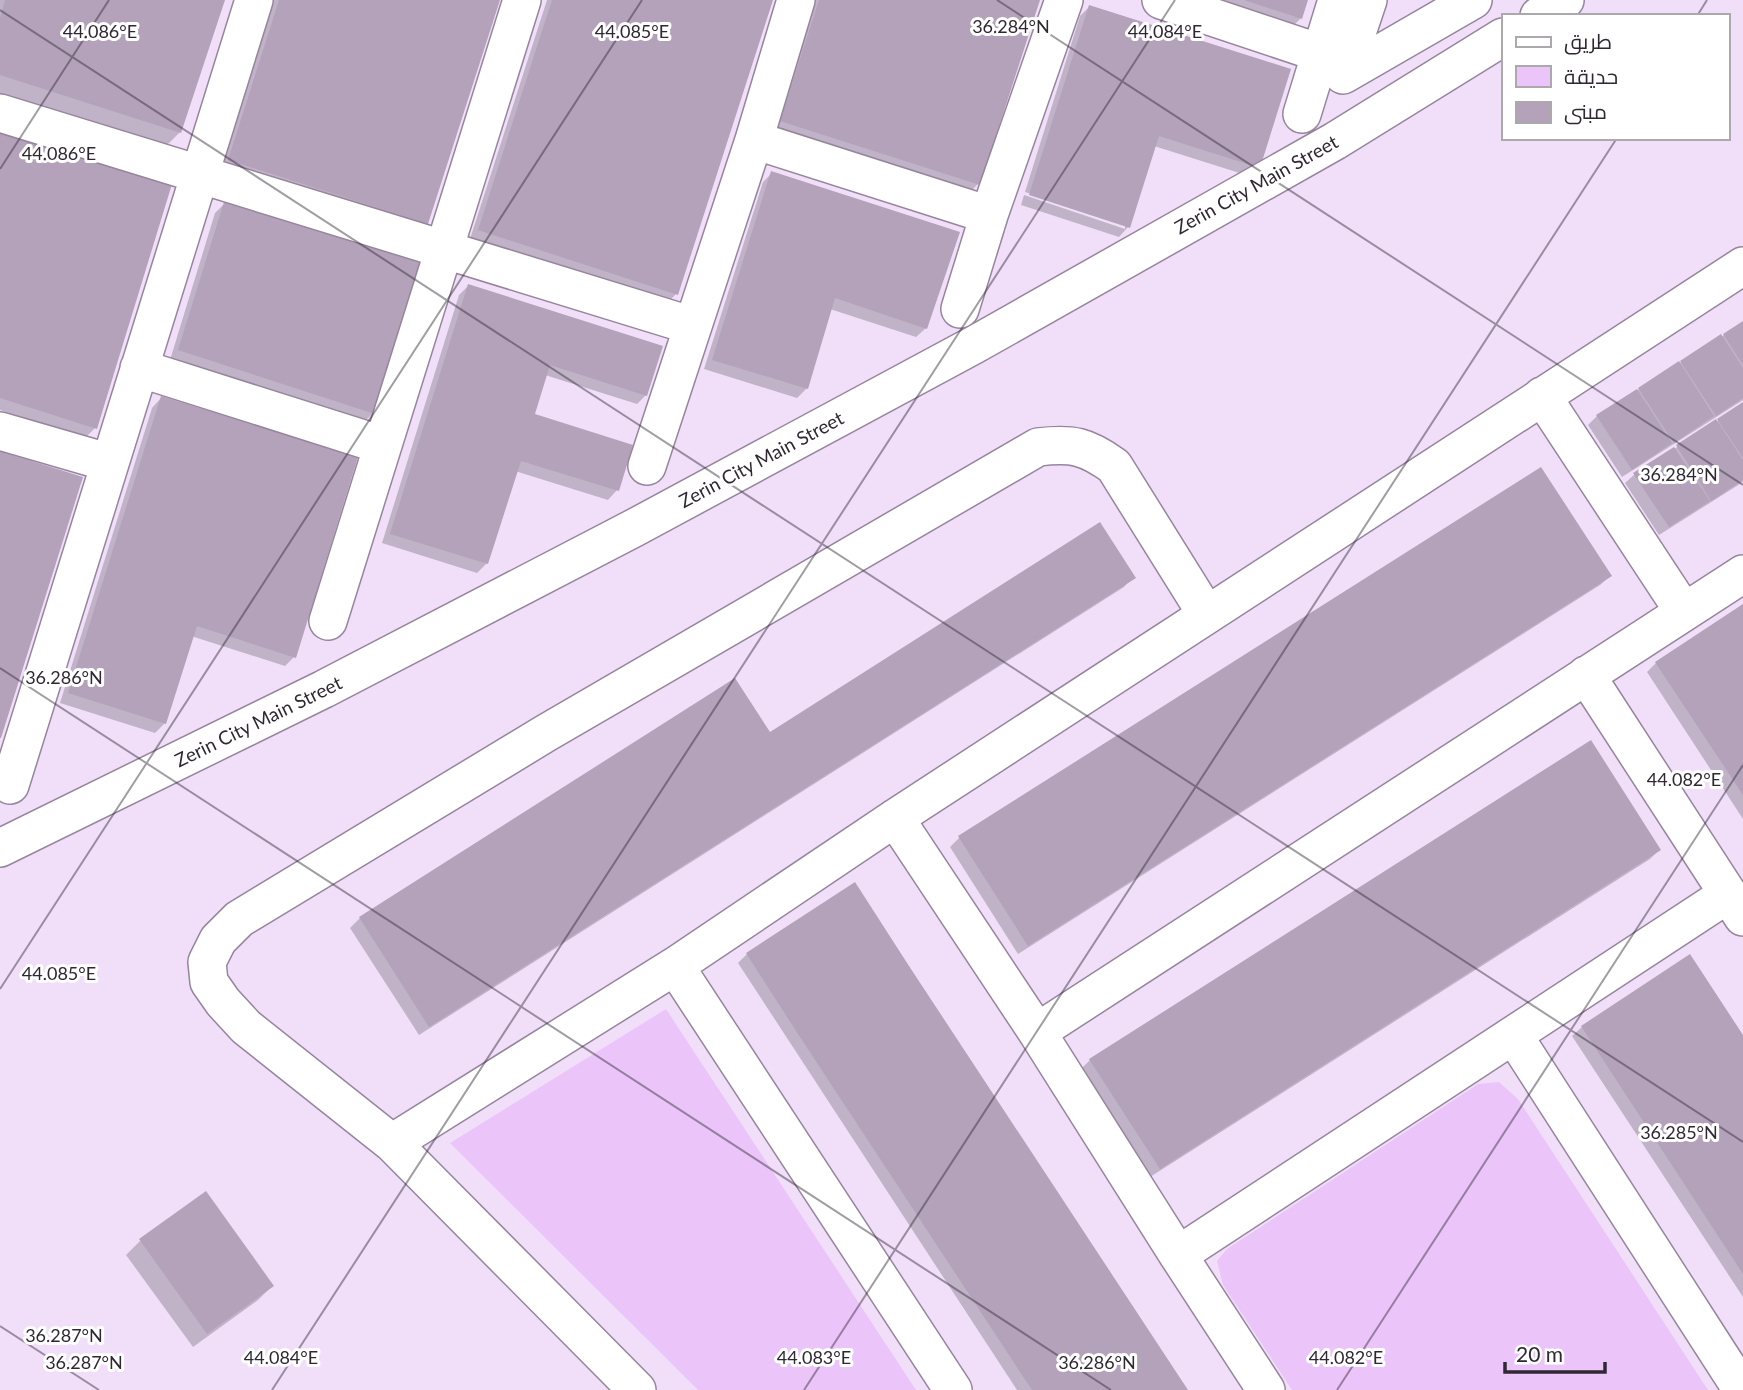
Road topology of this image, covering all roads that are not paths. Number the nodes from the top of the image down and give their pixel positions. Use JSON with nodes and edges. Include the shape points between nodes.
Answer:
{"nodes":[{"id":1,"x":254,"y":0,"type":"edge"},
{"id":2,"x":522,"y":0,"type":"edge"},
{"id":3,"x":796,"y":0,"type":"edge"},
{"id":4,"x":1064,"y":0,"type":"edge"},
{"id":5,"x":1161,"y":0,"type":"edge"},
{"id":6,"x":1337,"y":0,"type":"edge"},
{"id":7,"x":1368,"y":0,"type":"edge"},
{"id":8,"x":1474,"y":0,"type":"edge"},
{"id":9,"x":1565,"y":0,"type":"edge"},
{"id":10,"x":1542,"y":14,"type":"edge"},
{"id":11,"x":1502,"y":38,"type":"edge"},
{"id":12,"x":1320,"y":53,"type":"junction"},
{"id":13,"x":0,"y":113,"type":"edge"},
{"id":14,"x":1302,"y":114,"type":"dead end"},
{"id":15,"x":754,"y":140,"type":"junction"},
{"id":16,"x":199,"y":175,"type":"junction"},
{"id":17,"x":989,"y":215,"type":"junction"},
{"id":18,"x":443,"y":250,"type":"junction"},
{"id":19,"x":1743,"y":265,"type":"edge"},
{"id":20,"x":960,"y":309,"type":"dead end"},
{"id":21,"x":693,"y":326,"type":"junction"},
{"id":22,"x":139,"y":368,"type":"junction"},
{"id":23,"x":1542,"y":396,"type":"junction"},
{"id":24,"x":0,"y":431,"type":"edge"},
{"id":25,"x":382,"y":445,"type":"junction"},
{"id":26,"x":107,"y":462,"type":"junction"},
{"id":27,"x":647,"y":466,"type":"dead end"},
{"id":28,"x":1743,"y":574,"type":"edge"},
{"id":29,"x":1684,"y":612,"type":"junction"},
{"id":30,"x":1207,"y":615,"type":"junction"},
{"id":31,"x":328,"y":621,"type":"dead end"},
{"id":32,"x":1586,"y":675,"type":"junction"},
{"id":33,"x":10,"y":785,"type":"dead end"},
{"id":34,"x":895,"y":818,"type":"junction"},
{"id":35,"x":0,"y":848,"type":"edge"},
{"id":36,"x":1736,"y":905,"type":"edge"},
{"id":37,"x":675,"y":966,"type":"junction"},
{"id":38,"x":1037,"y":1032,"type":"junction"},
{"id":39,"x":1514,"y":1036,"type":"junction"},
{"id":40,"x":392,"y":1143,"type":"junction"},
{"id":41,"x":1178,"y":1255,"type":"junction"},
{"id":42,"x":637,"y":1390,"type":"edge"},
{"id":43,"x":953,"y":1390,"type":"edge"},
{"id":44,"x":1266,"y":1390,"type":"edge"},
{"id":45,"x":1742,"y":1390,"type":"edge"}],
"edges":[{"from":1,"to":16,"type":"street"},
{"from":2,"to":18,"type":"street"},
{"from":3,"to":15,"type":"street"},
{"from":4,"to":17,"type":"street"},
{"from":5,"to":12,"type":"street"},
{"from":6,"to":12,"type":"street"},
{"from":7,"to":8,"type":"street","via":[[1343,75]]},
{"from":9,"to":10,"type":"street"},
{"from":11,"to":35,"type":"street","name":"Zerin City Main Street","via":[[1335,141],[634,528],[324,689]]},
{"from":12,"to":14,"type":"street"},
{"from":13,"to":16,"type":"street"},
{"from":15,"to":17,"type":"street"},
{"from":15,"to":21,"type":"street"},
{"from":16,"to":18,"type":"street"},
{"from":16,"to":22,"type":"street"},
{"from":17,"to":20,"type":"street"},
{"from":18,"to":21,"type":"street"},
{"from":18,"to":25,"type":"street"},
{"from":19,"to":23,"type":"street"},
{"from":21,"to":27,"type":"street"},
{"from":22,"to":25,"type":"street"},
{"from":22,"to":26,"type":"street"},
{"from":23,"to":29,"type":"street"},
{"from":23,"to":30,"type":"street"},
{"from":24,"to":26,"type":"street"},
{"from":25,"to":31,"type":"street"},
{"from":26,"to":33,"type":"street"},
{"from":28,"to":29,"type":"street"},
{"from":29,"to":32,"type":"street"},
{"from":30,"to":34,"type":"street"},
{"from":30,"to":40,"type":"street","via":[[1114,466],[1092,450],[1066,444],[1038,447],[546,733],[239,919],[218,940],[207,962],[209,982],[246,1027]]},
{"from":32,"to":36,"type":"street"},
{"from":32,"to":38,"type":"street"},
{"from":34,"to":37,"type":"street"},
{"from":34,"to":38,"type":"street"},
{"from":36,"to":39,"type":"street"},
{"from":37,"to":40,"type":"street"},
{"from":37,"to":43,"type":"street"},
{"from":38,"to":41,"type":"street"},
{"from":39,"to":41,"type":"street"},
{"from":39,"to":45,"type":"street"},
{"from":40,"to":42,"type":"street"},
{"from":41,"to":44,"type":"street"}]}
